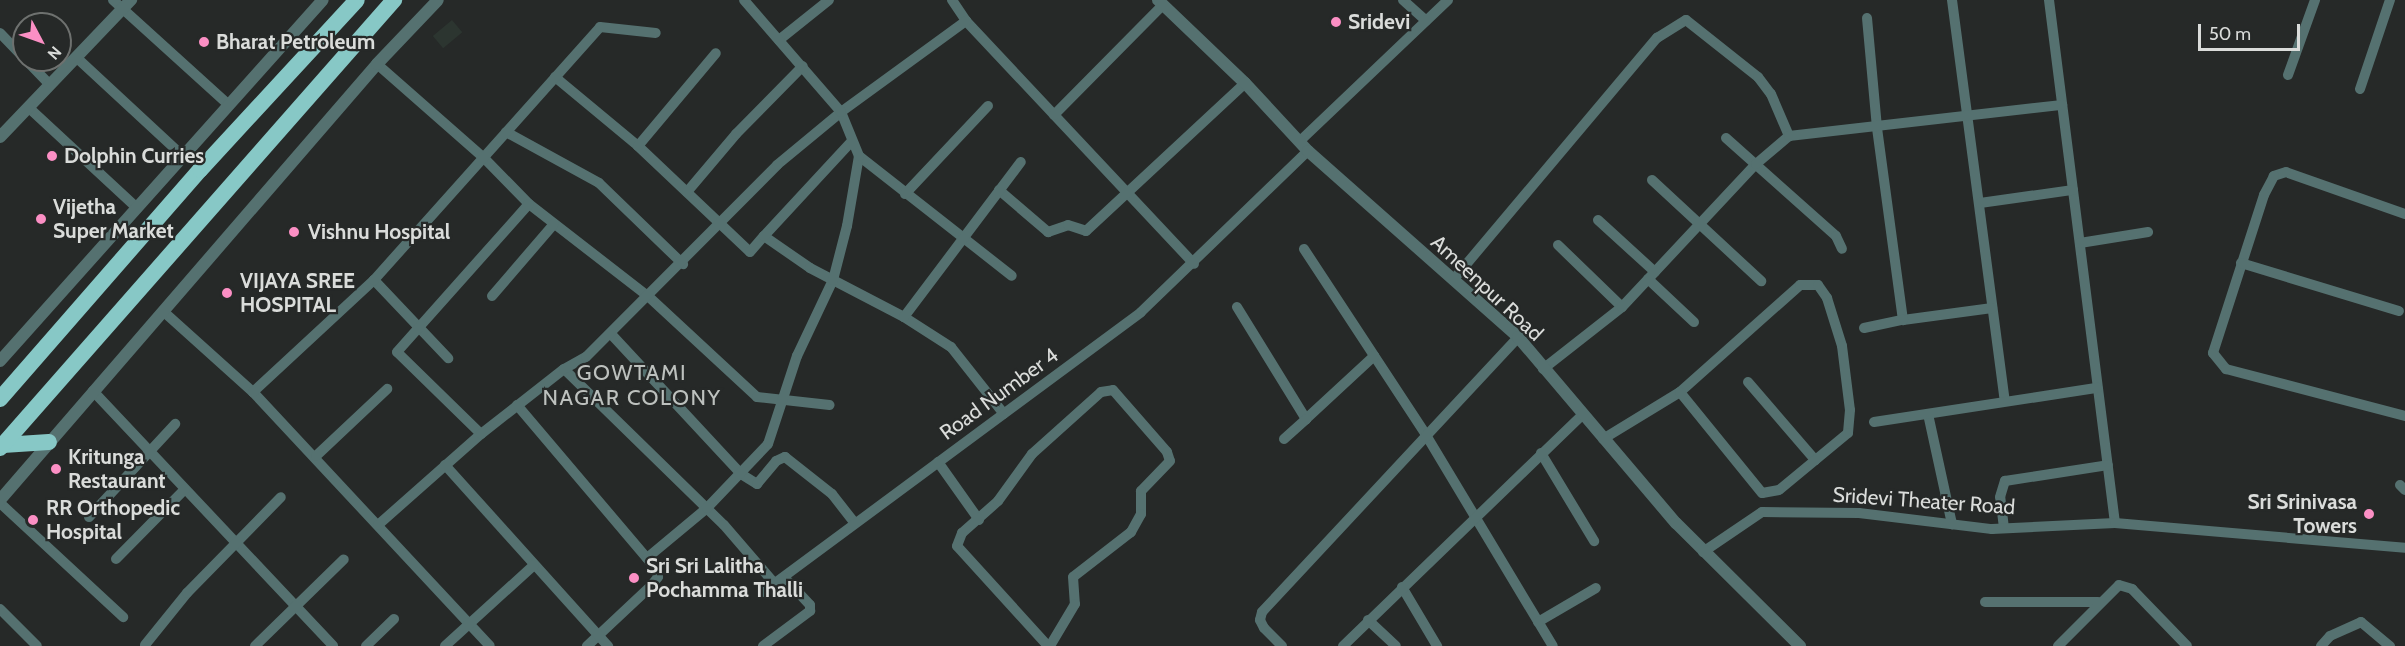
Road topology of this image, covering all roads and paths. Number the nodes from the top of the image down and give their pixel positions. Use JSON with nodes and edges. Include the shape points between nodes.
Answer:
{"nodes":[{"id":1,"x":323,"y":0,"type":"edge"},
{"id":2,"x":357,"y":0,"type":"edge"},
{"id":3,"x":394,"y":0,"type":"edge"},
{"id":4,"x":438,"y":0,"type":"edge"},
{"id":5,"x":744,"y":0,"type":"edge"},
{"id":6,"x":829,"y":0,"type":"edge"},
{"id":7,"x":952,"y":0,"type":"edge"},
{"id":8,"x":1403,"y":0,"type":"edge"},
{"id":9,"x":1448,"y":0,"type":"edge"},
{"id":10,"x":1952,"y":0,"type":"edge"},
{"id":11,"x":2049,"y":0,"type":"edge"},
{"id":12,"x":2315,"y":0,"type":"edge"},
{"id":13,"x":2390,"y":0,"type":"edge"},
{"id":14,"x":1160,"y":2,"type":"edge"},
{"id":15,"x":122,"y":3,"type":"edge"},
{"id":16,"x":1868,"y":18,"type":"dead end"},
{"id":17,"x":966,"y":21,"type":"junction"},
{"id":18,"x":1426,"y":21,"type":"junction"},
{"id":19,"x":0,"y":33,"type":"edge"},
{"id":20,"x":656,"y":33,"type":"dead end"},
{"id":21,"x":779,"y":40,"type":"junction"},
{"id":22,"x":12,"y":45,"type":"edge"},
{"id":23,"x":716,"y":53,"type":"dead end"},
{"id":24,"x":77,"y":58,"type":"junction"},
{"id":25,"x":377,"y":64,"type":"junction"},
{"id":26,"x":803,"y":66,"type":"junction"},
{"id":27,"x":37,"y":72,"type":"edge"},
{"id":28,"x":2288,"y":75,"type":"dead end"},
{"id":29,"x":555,"y":77,"type":"junction"},
{"id":30,"x":1245,"y":83,"type":"junction"},
{"id":31,"x":49,"y":84,"type":"junction"},
{"id":32,"x":2360,"y":89,"type":"dead end"},
{"id":33,"x":229,"y":105,"type":"junction"},
{"id":34,"x":2062,"y":105,"type":"junction"},
{"id":35,"x":988,"y":106,"type":"dead end"},
{"id":36,"x":28,"y":107,"type":"junction"},
{"id":37,"x":841,"y":112,"type":"junction"},
{"id":38,"x":1054,"y":115,"type":"junction"},
{"id":39,"x":1968,"y":117,"type":"junction"},
{"id":40,"x":1877,"y":128,"type":"junction"},
{"id":41,"x":506,"y":132,"type":"junction"},
{"id":42,"x":1789,"y":136,"type":"junction"},
{"id":43,"x":0,"y":137,"type":"edge"},
{"id":44,"x":1726,"y":138,"type":"dead end"},
{"id":45,"x":1301,"y":140,"type":"junction"},
{"id":46,"x":852,"y":141,"type":"junction"},
{"id":47,"x":638,"y":146,"type":"junction"},
{"id":48,"x":1308,"y":151,"type":"junction"},
{"id":49,"x":183,"y":156,"type":"junction"},
{"id":50,"x":859,"y":156,"type":"junction"},
{"id":51,"x":484,"y":158,"type":"junction"},
{"id":52,"x":1021,"y":162,"type":"dead end"},
{"id":53,"x":1756,"y":164,"type":"junction"},
{"id":54,"x":1652,"y":180,"type":"dead end"},
{"id":55,"x":999,"y":190,"type":"junction"},
{"id":56,"x":2073,"y":190,"type":"junction"},
{"id":57,"x":687,"y":192,"type":"junction"},
{"id":58,"x":1128,"y":193,"type":"junction"},
{"id":59,"x":905,"y":194,"type":"junction"},
{"id":60,"x":1980,"y":203,"type":"junction"},
{"id":61,"x":529,"y":204,"type":"junction"},
{"id":62,"x":137,"y":208,"type":"junction"},
{"id":63,"x":2405,"y":214,"type":"edge"},
{"id":64,"x":1598,"y":220,"type":"dead end"},
{"id":65,"x":718,"y":223,"type":"junction"},
{"id":66,"x":1701,"y":223,"type":"junction"},
{"id":67,"x":554,"y":224,"type":"junction"},
{"id":68,"x":2148,"y":232,"type":"dead end"},
{"id":69,"x":764,"y":237,"type":"junction"},
{"id":70,"x":962,"y":238,"type":"junction"},
{"id":71,"x":2080,"y":243,"type":"junction"},
{"id":72,"x":1558,"y":245,"type":"dead end"},
{"id":73,"x":1304,"y":249,"type":"dead end"},
{"id":74,"x":1842,"y":249,"type":"dead end"},
{"id":75,"x":2241,"y":262,"type":"junction"},
{"id":76,"x":683,"y":264,"type":"junction"},
{"id":77,"x":1194,"y":264,"type":"junction"},
{"id":78,"x":1012,"y":276,"type":"dead end"},
{"id":79,"x":1651,"y":276,"type":"junction"},
{"id":80,"x":374,"y":280,"type":"junction"},
{"id":81,"x":833,"y":280,"type":"junction"},
{"id":82,"x":1453,"y":280,"type":"junction"},
{"id":83,"x":1761,"y":280,"type":"dead end"},
{"id":84,"x":492,"y":296,"type":"dead end"},
{"id":85,"x":649,"y":297,"type":"junction"},
{"id":86,"x":1238,"y":307,"type":"dead end"},
{"id":87,"x":1622,"y":307,"type":"junction"},
{"id":88,"x":1992,"y":309,"type":"junction"},
{"id":89,"x":2399,"y":311,"type":"dead end"},
{"id":90,"x":164,"y":312,"type":"junction"},
{"id":91,"x":904,"y":317,"type":"junction"},
{"id":92,"x":1903,"y":320,"type":"junction"},
{"id":93,"x":1694,"y":322,"type":"dead end"},
{"id":94,"x":420,"y":328,"type":"junction"},
{"id":95,"x":1864,"y":328,"type":"dead end"},
{"id":96,"x":611,"y":334,"type":"junction"},
{"id":97,"x":1518,"y":337,"type":"junction"},
{"id":98,"x":1374,"y":356,"type":"junction"},
{"id":99,"x":448,"y":358,"type":"dead end"},
{"id":100,"x":0,"y":361,"type":"edge"},
{"id":101,"x":564,"y":369,"type":"junction"},
{"id":102,"x":1543,"y":369,"type":"junction"},
{"id":103,"x":1748,"y":382,"type":"dead end"},
{"id":104,"x":2097,"y":388,"type":"junction"},
{"id":105,"x":387,"y":389,"type":"dead end"},
{"id":106,"x":93,"y":391,"type":"junction"},
{"id":107,"x":1680,"y":392,"type":"junction"},
{"id":108,"x":254,"y":393,"type":"junction"},
{"id":109,"x":2,"y":397,"type":"edge"},
{"id":110,"x":2005,"y":400,"type":"junction"},
{"id":111,"x":784,"y":401,"type":"junction"},
{"id":112,"x":517,"y":405,"type":"junction"},
{"id":113,"x":830,"y":405,"type":"dead end"},
{"id":114,"x":1004,"y":414,"type":"junction"},
{"id":115,"x":1583,"y":414,"type":"junction"},
{"id":116,"x":1928,"y":414,"type":"junction"},
{"id":117,"x":2405,"y":416,"type":"edge"},
{"id":118,"x":1306,"y":418,"type":"junction"},
{"id":119,"x":1874,"y":422,"type":"dead end"},
{"id":120,"x":175,"y":424,"type":"dead end"},
{"id":121,"x":481,"y":434,"type":"junction"},
{"id":122,"x":1426,"y":435,"type":"junction"},
{"id":123,"x":1603,"y":438,"type":"junction"},
{"id":124,"x":1284,"y":439,"type":"dead end"},
{"id":125,"x":49,"y":442,"type":"junction"},
{"id":126,"x":1,"y":446,"type":"edge"},
{"id":127,"x":150,"y":452,"type":"junction"},
{"id":128,"x":1541,"y":453,"type":"junction"},
{"id":129,"x":316,"y":456,"type":"junction"},
{"id":130,"x":1815,"y":460,"type":"junction"},
{"id":131,"x":938,"y":462,"type":"junction"},
{"id":132,"x":445,"y":465,"type":"junction"},
{"id":133,"x":2108,"y":465,"type":"junction"},
{"id":134,"x":741,"y":474,"type":"junction"},
{"id":135,"x":185,"y":489,"type":"junction"},
{"id":136,"x":1770,"y":494,"type":"junction"},
{"id":137,"x":281,"y":497,"type":"dead end"},
{"id":138,"x":0,"y":502,"type":"edge"},
{"id":139,"x":707,"y":508,"type":"junction"},
{"id":140,"x":1775,"y":512,"type":"junction"},
{"id":141,"x":89,"y":517,"type":"dead end"},
{"id":142,"x":1474,"y":518,"type":"junction"},
{"id":143,"x":979,"y":520,"type":"junction"},
{"id":144,"x":855,"y":523,"type":"junction"},
{"id":145,"x":2115,"y":523,"type":"junction"},
{"id":146,"x":1952,"y":524,"type":"junction"},
{"id":147,"x":378,"y":525,"type":"junction"},
{"id":148,"x":2004,"y":528,"type":"junction"},
{"id":149,"x":1594,"y":541,"type":"dead end"},
{"id":150,"x":236,"y":543,"type":"junction"},
{"id":151,"x":2405,"y":548,"type":"edge"},
{"id":152,"x":1703,"y":552,"type":"junction"},
{"id":153,"x":647,"y":558,"type":"junction"},
{"id":154,"x":116,"y":559,"type":"dead end"},
{"id":155,"x":344,"y":559,"type":"dead end"},
{"id":156,"x":534,"y":565,"type":"junction"},
{"id":157,"x":784,"y":577,"type":"junction"},
{"id":158,"x":774,"y":584,"type":"junction"},
{"id":159,"x":1402,"y":587,"type":"junction"},
{"id":160,"x":1596,"y":588,"type":"dead end"},
{"id":161,"x":764,"y":592,"type":"dead end"},
{"id":162,"x":1985,"y":602,"type":"dead end"},
{"id":163,"x":2098,"y":602,"type":"junction"},
{"id":164,"x":297,"y":607,"type":"junction"},
{"id":165,"x":0,"y":609,"type":"edge"},
{"id":166,"x":123,"y":617,"type":"dead end"},
{"id":167,"x":394,"y":619,"type":"dead end"},
{"id":168,"x":1368,"y":620,"type":"junction"},
{"id":169,"x":1538,"y":621,"type":"junction"},
{"id":170,"x":471,"y":624,"type":"junction"},
{"id":171,"x":599,"y":635,"type":"junction"},
{"id":172,"x":145,"y":645,"type":"edge"},
{"id":173,"x":38,"y":646,"type":"edge"},
{"id":174,"x":255,"y":646,"type":"edge"},
{"id":175,"x":333,"y":646,"type":"edge"},
{"id":176,"x":366,"y":646,"type":"edge"},
{"id":177,"x":445,"y":646,"type":"edge"},
{"id":178,"x":490,"y":646,"type":"edge"},
{"id":179,"x":587,"y":646,"type":"edge"},
{"id":180,"x":608,"y":646,"type":"edge"},
{"id":181,"x":763,"y":646,"type":"edge"},
{"id":182,"x":1049,"y":646,"type":"edge"},
{"id":183,"x":1282,"y":646,"type":"edge"},
{"id":184,"x":1343,"y":646,"type":"edge"},
{"id":185,"x":1396,"y":646,"type":"edge"},
{"id":186,"x":1437,"y":646,"type":"edge"},
{"id":187,"x":1553,"y":646,"type":"edge"},
{"id":188,"x":1800,"y":646,"type":"edge"},
{"id":189,"x":2058,"y":646,"type":"edge"},
{"id":190,"x":2187,"y":646,"type":"edge"},
{"id":191,"x":2320,"y":646,"type":"edge"},
{"id":192,"x":2390,"y":646,"type":"edge"}],
"edges":[{"from":1,"to":33,"type":"street"},
{"from":2,"to":109,"type":"highway"},
{"from":3,"to":126,"type":"highway"},
{"from":4,"to":25,"type":"street"},
{"from":5,"to":21,"type":"street"},
{"from":6,"to":21,"type":"street"},
{"from":7,"to":17,"type":"street"},
{"from":8,"to":18,"type":"street"},
{"from":9,"to":18,"type":"street"},
{"from":10,"to":39,"type":"street"},
{"from":11,"to":34,"type":"street"},
{"from":12,"to":28,"type":"street"},
{"from":13,"to":32,"type":"street"},
{"from":14,"to":30,"type":"street","name":"Ameenpur Road"},
{"from":14,"to":38,"type":"street"},
{"from":15,"to":24,"type":"street"},
{"from":15,"to":33,"type":"street"},
{"from":16,"to":40,"type":"street"},
{"from":17,"to":37,"type":"street"},
{"from":17,"to":38,"type":"street"},
{"from":18,"to":45,"type":"street"},
{"from":19,"to":22,"type":"street"},
{"from":20,"to":29,"type":"street","via":[[600,27]]},
{"from":21,"to":26,"type":"street"},
{"from":23,"to":47,"type":"street"},
{"from":24,"to":31,"type":"street"},
{"from":24,"to":49,"type":"street"},
{"from":25,"to":51,"type":"street"},
{"from":25,"to":90,"type":"street"},
{"from":26,"to":37,"type":"street"},
{"from":26,"to":57,"type":"street","via":[[736,134]]},
{"from":27,"to":31,"type":"street"},
{"from":29,"to":41,"type":"street"},
{"from":29,"to":47,"type":"street"},
{"from":30,"to":45,"type":"street","name":"Ameenpur Road"},
{"from":30,"to":58,"type":"street"},
{"from":31,"to":36,"type":"street"},
{"from":33,"to":49,"type":"street"},
{"from":34,"to":39,"type":"street"},
{"from":34,"to":56,"type":"street"},
{"from":35,"to":59,"type":"street"},
{"from":36,"to":43,"type":"street"},
{"from":36,"to":62,"type":"street"},
{"from":37,"to":46,"type":"street"},
{"from":37,"to":65,"type":"street","via":[[777,165]]},
{"from":38,"to":58,"type":"street"},
{"from":39,"to":40,"type":"street"},
{"from":39,"to":60,"type":"street"},
{"from":40,"to":42,"type":"street"},
{"from":40,"to":92,"type":"street"},
{"from":41,"to":51,"type":"street"},
{"from":41,"to":76,"type":"street","via":[[599,183]]},
{"from":42,"to":53,"type":"street"},
{"from":42,"to":82,"type":"street","via":[[1771,94],[1758,77],[1686,20],[1657,38]]},
{"from":44,"to":53,"type":"street"},
{"from":45,"to":48,"type":"street","name":"Ameenpur Road"},
{"from":46,"to":50,"type":"street"},
{"from":46,"to":69,"type":"street"},
{"from":47,"to":57,"type":"street"},
{"from":48,"to":77,"type":"street","name":"Road Number 4"},
{"from":48,"to":82,"type":"street","name":"Ameenpur Road"},
{"from":49,"to":62,"type":"street"},
{"from":50,"to":59,"type":"street"},
{"from":50,"to":81,"type":"street"},
{"from":51,"to":61,"type":"street"},
{"from":51,"to":80,"type":"street"},
{"from":52,"to":55,"type":"street"},
{"from":53,"to":66,"type":"street"},
{"from":53,"to":74,"type":"street","via":[[1836,236]]},
{"from":54,"to":66,"type":"street"},
{"from":55,"to":58,"type":"street","via":[[1052,233],[1068,225],[1086,231]]},
{"from":55,"to":70,"type":"street"},
{"from":56,"to":60,"type":"street"},
{"from":56,"to":71,"type":"street"},
{"from":57,"to":65,"type":"street"},
{"from":58,"to":77,"type":"street"},
{"from":59,"to":70,"type":"street"},
{"from":60,"to":88,"type":"street"},
{"from":61,"to":67,"type":"street"},
{"from":61,"to":94,"type":"street"},
{"from":62,"to":100,"type":"street"},
{"from":63,"to":75,"type":"street","via":[[2286,172],[2274,176],[2264,195]]},
{"from":64,"to":79,"type":"street"},
{"from":65,"to":69,"type":"street","via":[[750,252]]},
{"from":65,"to":76,"type":"street"},
{"from":66,"to":79,"type":"street"},
{"from":66,"to":83,"type":"street"},
{"from":67,"to":84,"type":"street"},
{"from":67,"to":85,"type":"street"},
{"from":68,"to":71,"type":"street"},
{"from":69,"to":81,"type":"street"},
{"from":70,"to":78,"type":"street"},
{"from":70,"to":91,"type":"street"},
{"from":71,"to":104,"type":"street"},
{"from":72,"to":87,"type":"street"},
{"from":73,"to":98,"type":"street"},
{"from":75,"to":89,"type":"street"},
{"from":75,"to":117,"type":"street","via":[[2212,346],[2216,361],[2226,369]]},
{"from":76,"to":85,"type":"street"},
{"from":77,"to":114,"type":"street","name":"Road Number 4","via":[[1095,349]]},
{"from":79,"to":87,"type":"street"},
{"from":79,"to":93,"type":"street"},
{"from":80,"to":94,"type":"street"},
{"from":80,"to":108,"type":"street"},
{"from":81,"to":91,"type":"street"},
{"from":81,"to":111,"type":"street","via":[[797,356]]},
{"from":82,"to":97,"type":"street","name":"Ameenpur Road"},
{"from":85,"to":96,"type":"street"},
{"from":85,"to":111,"type":"street","via":[[757,397]]},
{"from":86,"to":118,"type":"street"},
{"from":87,"to":102,"type":"street"},
{"from":88,"to":92,"type":"street"},
{"from":88,"to":110,"type":"street"},
{"from":90,"to":106,"type":"street"},
{"from":90,"to":108,"type":"street"},
{"from":91,"to":114,"type":"street","via":[[951,347]]},
{"from":92,"to":95,"type":"street"},
{"from":94,"to":99,"type":"street"},
{"from":94,"to":121,"type":"street","via":[[397,352]]},
{"from":96,"to":101,"type":"street","via":[[586,357]]},
{"from":96,"to":134,"type":"street"},
{"from":97,"to":102,"type":"street","name":"Ameenpur Road"},
{"from":97,"to":122,"type":"street"},
{"from":98,"to":118,"type":"street"},
{"from":98,"to":122,"type":"street"},
{"from":101,"to":112,"type":"street"},
{"from":101,"to":139,"type":"street"},
{"from":102,"to":115,"type":"street","name":"Ameenpur Road"},
{"from":103,"to":130,"type":"street"},
{"from":104,"to":110,"type":"street"},
{"from":104,"to":133,"type":"street"},
{"from":105,"to":129,"type":"street"},
{"from":106,"to":125,"type":"street"},
{"from":106,"to":127,"type":"street"},
{"from":107,"to":123,"type":"street"},
{"from":107,"to":130,"type":"street","via":[[1800,285],[1818,285],[1827,298],[1840,335],[1850,410],[1848,433]]},
{"from":107,"to":136,"type":"street","via":[[1762,493]]},
{"from":108,"to":129,"type":"street"},
{"from":110,"to":116,"type":"street"},
{"from":111,"to":113,"type":"street"},
{"from":111,"to":134,"type":"street","via":[[768,444]]},
{"from":112,"to":121,"type":"street"},
{"from":112,"to":153,"type":"street"},
{"from":114,"to":131,"type":"street","name":"Road Number 4"},
{"from":115,"to":123,"type":"street","name":"Ameenpur Road"},
{"from":115,"to":128,"type":"street"},
{"from":116,"to":119,"type":"street"},
{"from":116,"to":146,"type":"street"},
{"from":118,"to":124,"type":"street"},
{"from":120,"to":127,"type":"street"},
{"from":121,"to":132,"type":"street"},
{"from":122,"to":142,"type":"street"},
{"from":122,"to":183,"type":"street","via":[[1262,612],[1264,628]]},
{"from":123,"to":152,"type":"street","name":"Ameenpur Road"},
{"from":125,"to":126,"type":"highway"},
{"from":125,"to":138,"type":"street"},
{"from":127,"to":135,"type":"street"},
{"from":127,"to":141,"type":"street"},
{"from":128,"to":142,"type":"street"},
{"from":128,"to":149,"type":"street"},
{"from":129,"to":147,"type":"street"},
{"from":130,"to":136,"type":"street","via":[[1799,476]]},
{"from":131,"to":143,"type":"street"},
{"from":131,"to":144,"type":"street","name":"Road Number 4"},
{"from":132,"to":147,"type":"street"},
{"from":132,"to":156,"type":"street"},
{"from":133,"to":145,"type":"street"},
{"from":133,"to":148,"type":"street","via":[[2006,481],[2000,496]]},
{"from":134,"to":139,"type":"street"},
{"from":134,"to":144,"type":"street","via":[[757,484],[776,460],[785,457],[832,494]]},
{"from":135,"to":150,"type":"street"},
{"from":135,"to":154,"type":"street"},
{"from":136,"to":140,"type":"street"},
{"from":137,"to":150,"type":"street"},
{"from":138,"to":166,"type":"street"},
{"from":139,"to":153,"type":"street"},
{"from":139,"to":158,"type":"street","via":[[749,550]]},
{"from":140,"to":146,"type":"street","name":"Sridevi Theater Road","via":[[1859,513]]},
{"from":140,"to":152,"type":"street","name":"Sridevi Theater Road","via":[[1762,512]]},
{"from":142,"to":159,"type":"street"},
{"from":142,"to":169,"type":"street"},
{"from":143,"to":182,"type":"street","via":[[962,533],[957,546]]},
{"from":143,"to":182,"type":"street","via":[[1032,454],[1108,390],[1116,392],[1167,452],[1170,461],[1166,469],[1141,491],[1141,514],[1131,532],[1073,577],[1075,604]]},
{"from":144,"to":157,"type":"street","name":"Road Number 4"},
{"from":145,"to":148,"type":"street","name":"Sridevi Theater Road"},
{"from":145,"to":151,"type":"street","name":"Sridevi Theater Road"},
{"from":146,"to":148,"type":"street","name":"Sridevi Theater Road"},
{"from":147,"to":170,"type":"street"},
{"from":150,"to":164,"type":"street"},
{"from":150,"to":172,"type":"street","via":[[187,593]]},
{"from":152,"to":188,"type":"street","name":"Ameenpur Road"},
{"from":153,"to":171,"type":"street","via":[[658,577]]},
{"from":155,"to":164,"type":"street"},
{"from":156,"to":170,"type":"street"},
{"from":156,"to":171,"type":"street"},
{"from":157,"to":158,"type":"street","name":"Road Number 4"},
{"from":157,"to":181,"type":"street","via":[[810,605],[810,611]]},
{"from":158,"to":161,"type":"street","name":"Road Number 4"},
{"from":159,"to":168,"type":"street"},
{"from":159,"to":186,"type":"street"},
{"from":160,"to":169,"type":"street"},
{"from":162,"to":163,"type":"street"},
{"from":163,"to":189,"type":"street"},
{"from":163,"to":190,"type":"street","via":[[2119,585],[2132,589]]},
{"from":164,"to":174,"type":"street"},
{"from":164,"to":175,"type":"street"},
{"from":165,"to":173,"type":"street"},
{"from":167,"to":176,"type":"street"},
{"from":168,"to":184,"type":"street"},
{"from":168,"to":185,"type":"street"},
{"from":169,"to":187,"type":"street"},
{"from":170,"to":177,"type":"street"},
{"from":170,"to":178,"type":"street"},
{"from":171,"to":179,"type":"street"},
{"from":171,"to":180,"type":"street"},
{"from":191,"to":192,"type":"street","via":[[2330,636],[2361,622]]}]}
